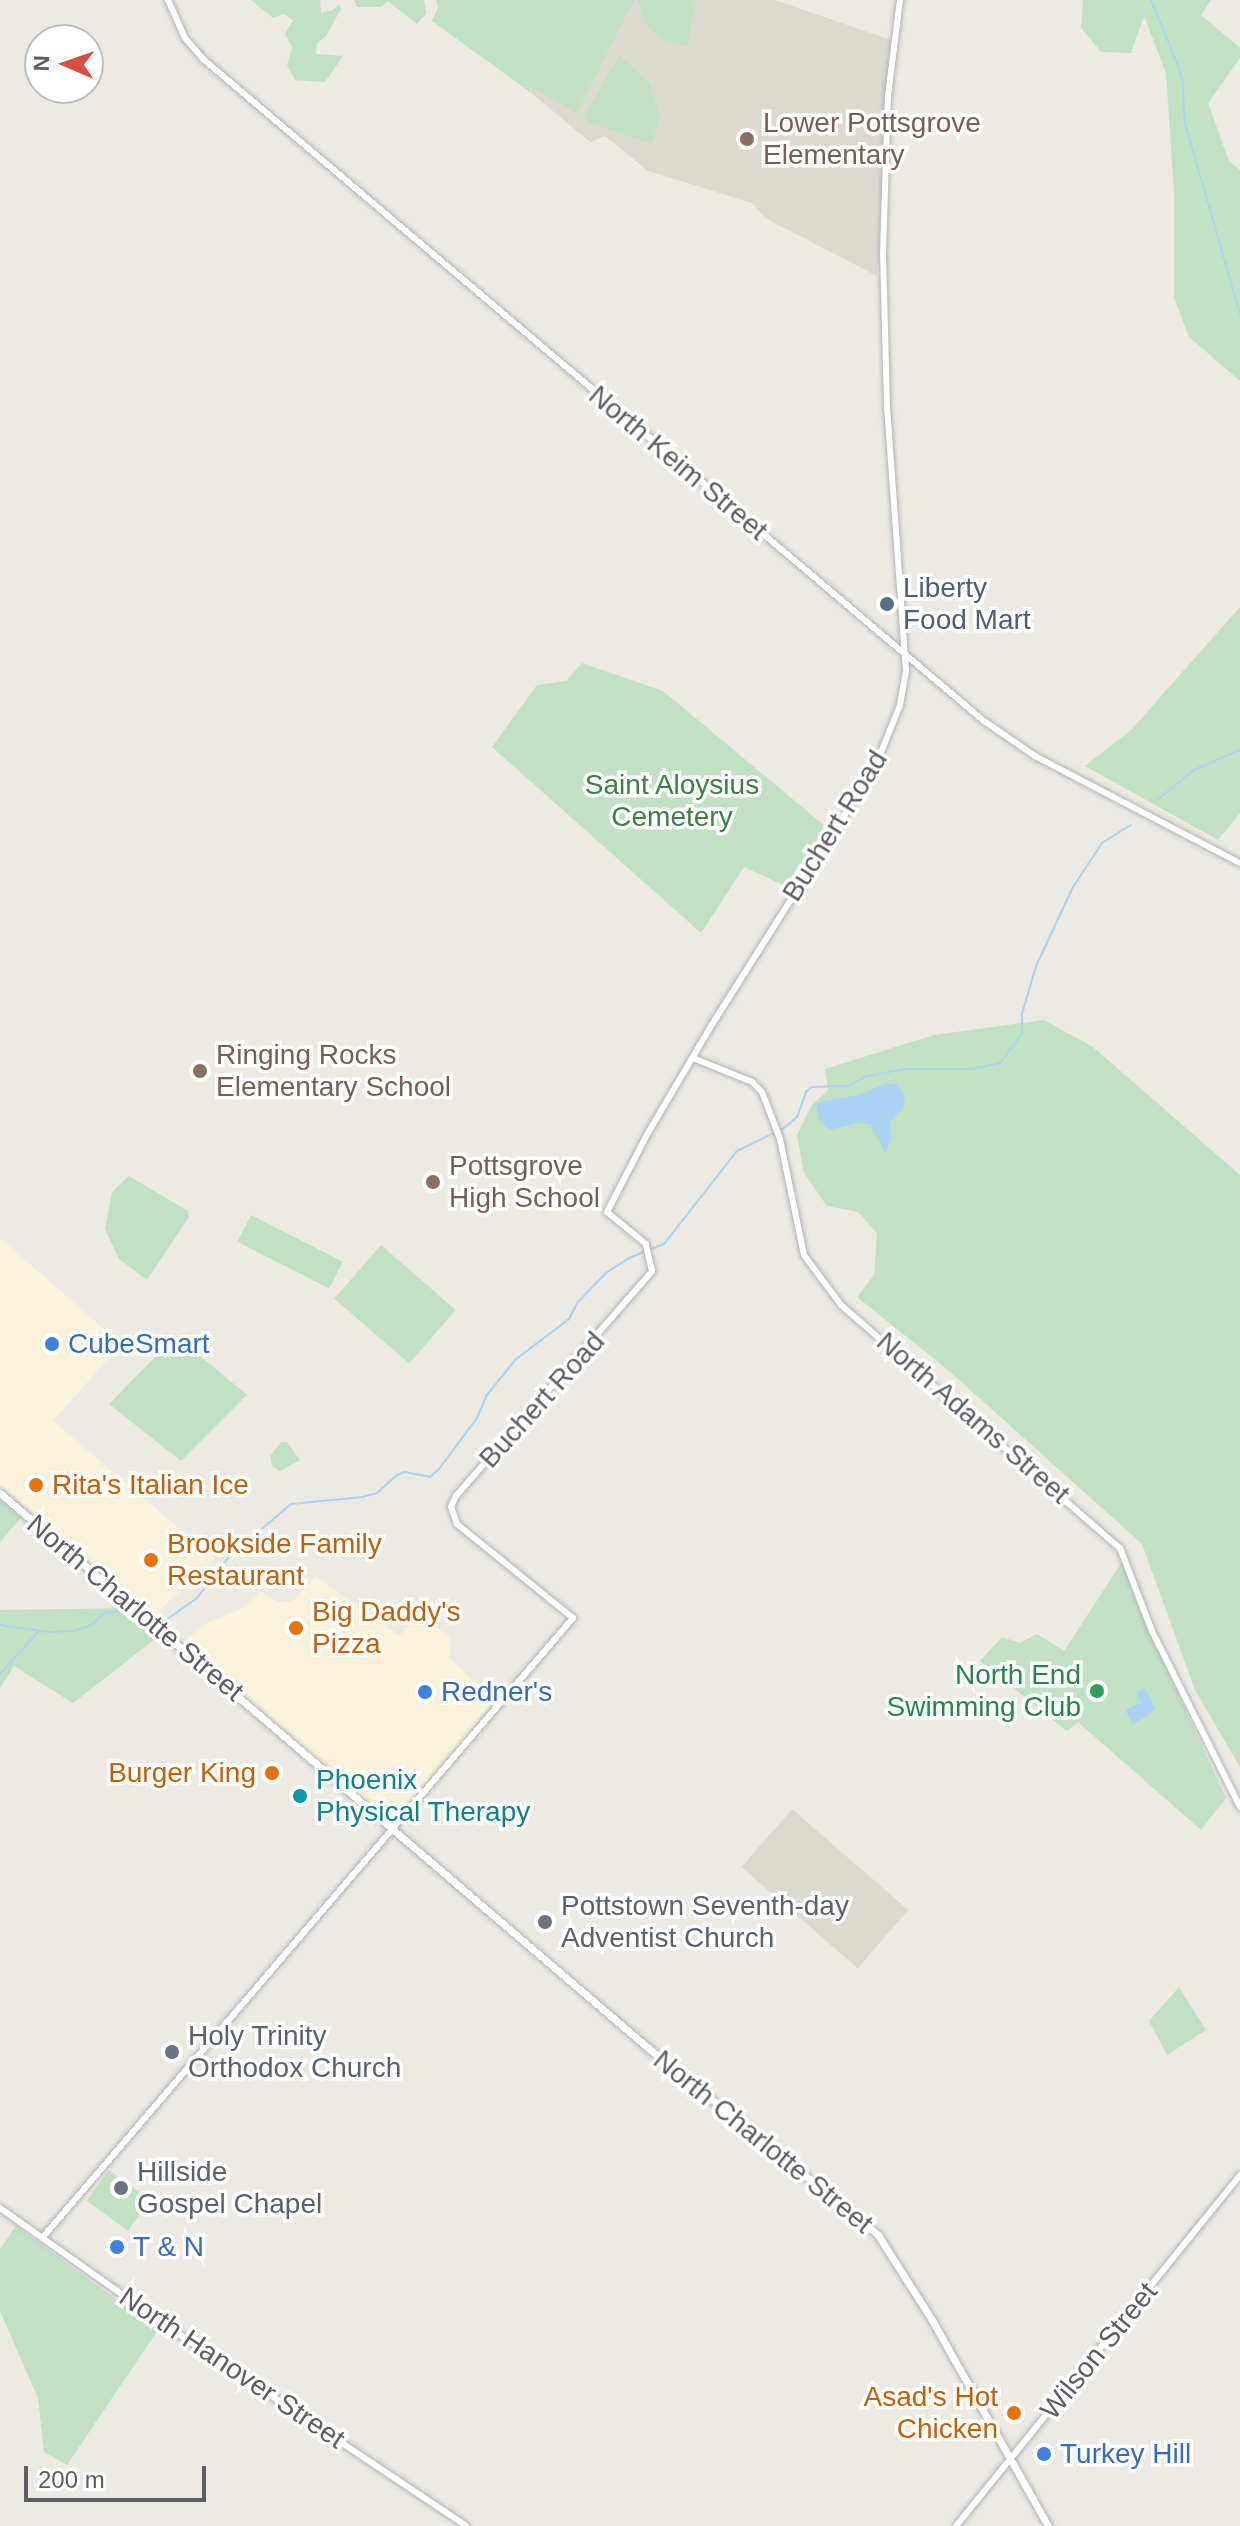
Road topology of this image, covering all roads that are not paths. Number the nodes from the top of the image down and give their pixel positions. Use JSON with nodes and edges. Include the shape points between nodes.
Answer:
{"nodes":[{"id":1,"x":168,"y":0,"type":"edge"},
{"id":2,"x":900,"y":0,"type":"edge"},
{"id":3,"x":905,"y":654,"type":"junction"},
{"id":4,"x":1240,"y":863,"type":"edge"},
{"id":5,"x":693,"y":1058,"type":"junction"},
{"id":6,"x":0,"y":1493,"type":"edge"},
{"id":7,"x":1240,"y":1807,"type":"edge"},
{"id":8,"x":393,"y":1829,"type":"junction"},
{"id":9,"x":1240,"y":2175,"type":"edge"},
{"id":10,"x":0,"y":2208,"type":"edge"},
{"id":11,"x":43,"y":2237,"type":"junction"},
{"id":12,"x":1009,"y":2460,"type":"junction"},
{"id":13,"x":466,"y":2526,"type":"edge"},
{"id":14,"x":956,"y":2526,"type":"edge"},
{"id":15,"x":1048,"y":2526,"type":"edge"}],
"edges":[{"from":1,"to":3,"type":"street","name":"North Keim Street","via":[[185,38],[203,59]]},
{"from":2,"to":3,"type":"street","name":"Buchert Road","via":[[888,96],[883,265]]},
{"from":3,"to":4,"type":"street","name":"North Keim Street","via":[[1011,741]]},
{"from":3,"to":5,"type":"street","name":"Buchert Road","via":[[904,690],[881,756]]},
{"from":5,"to":7,"type":"street","name":"North Adams Street","via":[[752,1082],[762,1092],[780,1139],[804,1255],[841,1305],[1120,1548],[1152,1631]]},
{"from":5,"to":8,"type":"street","name":"Buchert Road","via":[[607,1212],[648,1251],[652,1271],[456,1496],[451,1515],[573,1618]]},
{"from":6,"to":8,"type":"main road","name":"North Charlotte Street"},
{"from":8,"to":11,"type":"street"},
{"from":8,"to":12,"type":"main road","name":"North Charlotte Street","via":[[647,2047],[878,2235]]},
{"from":9,"to":12,"type":"street","name":"Wilson Street"},
{"from":10,"to":11,"type":"street","name":"North Hanover Street"},
{"from":11,"to":13,"type":"street","name":"North Hanover Street"},
{"from":12,"to":14,"type":"street","name":"Wilson Street"},
{"from":12,"to":15,"type":"main road","name":"North Charlotte Street"}]}
